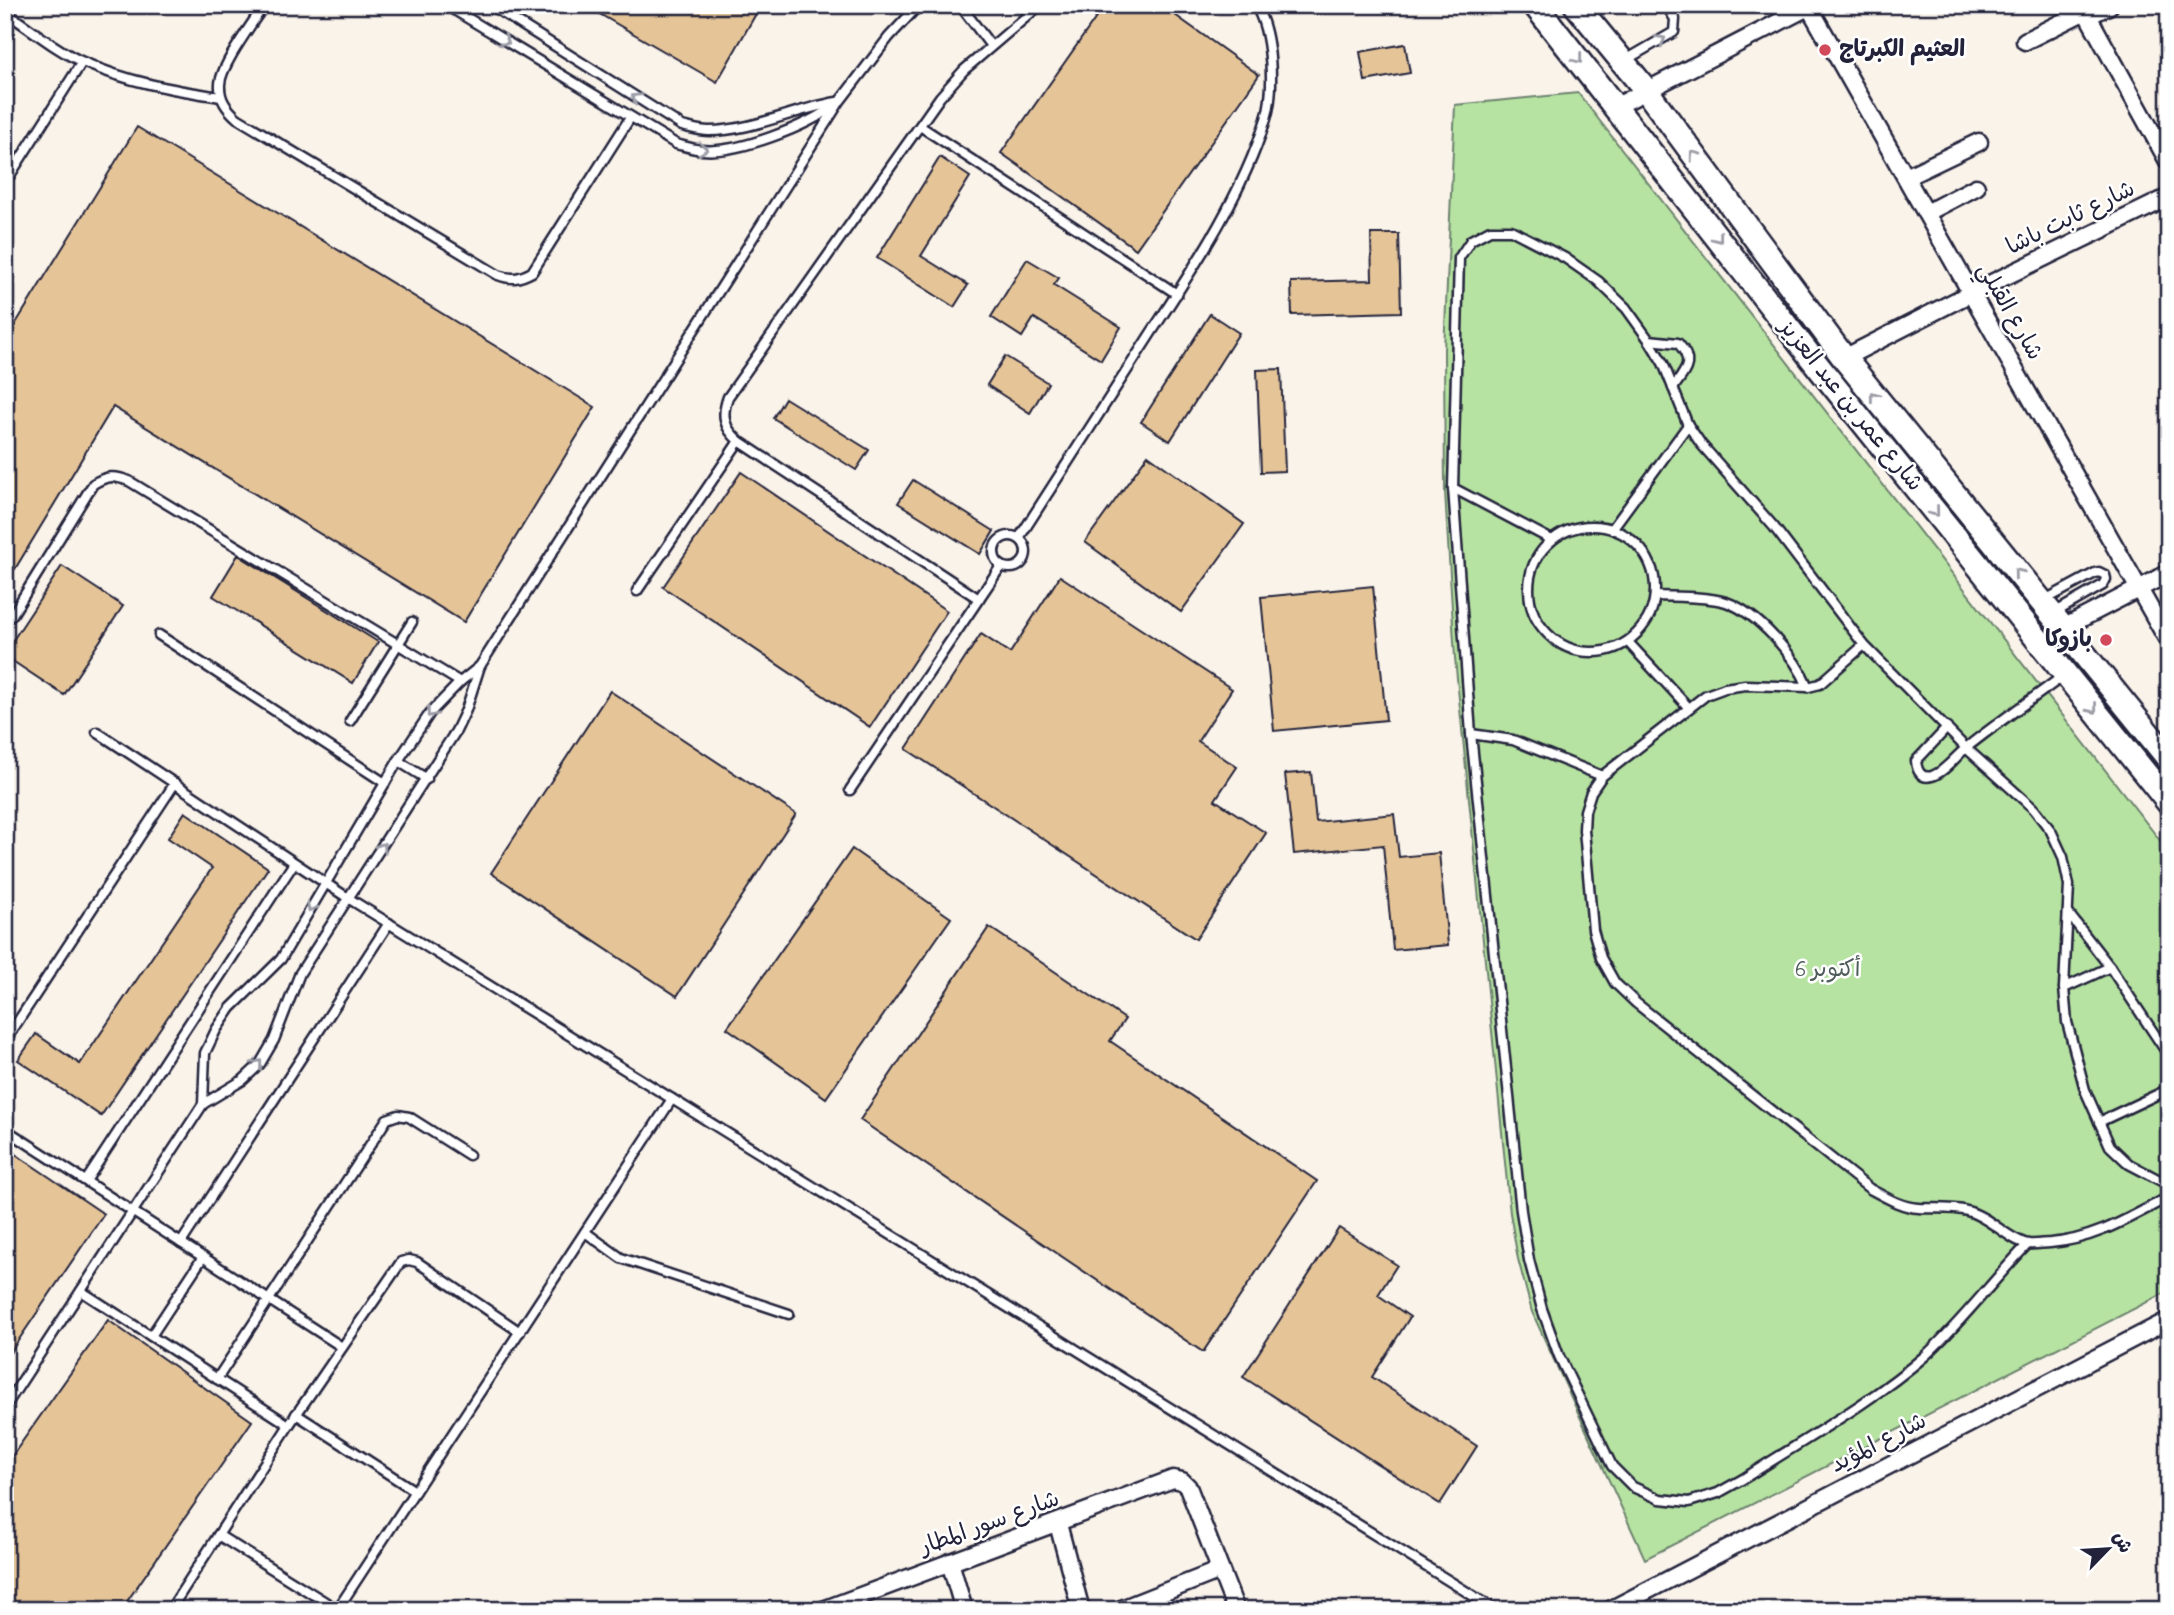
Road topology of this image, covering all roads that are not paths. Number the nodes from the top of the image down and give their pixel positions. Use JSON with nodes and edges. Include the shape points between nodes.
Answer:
{"nodes":[{"id":1,"x":264,"y":5,"type":"edge"},
{"id":2,"x":446,"y":5,"type":"edge"},
{"id":3,"x":490,"y":5,"type":"edge"},
{"id":4,"x":960,"y":5,"type":"edge"},
{"id":5,"x":1040,"y":5,"type":"edge"},
{"id":6,"x":1255,"y":5,"type":"edge"},
{"id":7,"x":1535,"y":5,"type":"edge"},
{"id":8,"x":1577,"y":5,"type":"edge"},
{"id":9,"x":1666,"y":5,"type":"edge"},
{"id":10,"x":2110,"y":5,"type":"edge"},
{"id":11,"x":919,"y":6,"type":"edge"},
{"id":12,"x":1810,"y":6,"type":"edge"},
{"id":13,"x":2085,"y":11,"type":"edge"},
{"id":14,"x":5,"y":12,"type":"edge"},
{"id":15,"x":2025,"y":41,"type":"dead end"},
{"id":16,"x":991,"y":46,"type":"junction"},
{"id":17,"x":82,"y":62,"type":"junction"},
{"id":18,"x":1621,"y":63,"type":"junction"},
{"id":19,"x":1646,"y":90,"type":"junction"},
{"id":20,"x":221,"y":97,"type":"junction"},
{"id":21,"x":840,"y":102,"type":"junction"},
{"id":22,"x":1615,"y":107,"type":"junction"},
{"id":23,"x":630,"y":118,"type":"junction"},
{"id":24,"x":920,"y":126,"type":"junction"},
{"id":25,"x":1979,"y":142,"type":"dead end"},
{"id":26,"x":2169,"y":163,"type":"edge"},
{"id":27,"x":1906,"y":177,"type":"junction"},
{"id":28,"x":5,"y":183,"type":"edge"},
{"id":29,"x":1976,"y":187,"type":"dead end"},
{"id":30,"x":2169,"y":197,"type":"edge"},
{"id":31,"x":1926,"y":213,"type":"junction"},
{"id":32,"x":1971,"y":293,"type":"junction"},
{"id":33,"x":1177,"y":294,"type":"junction"},
{"id":34,"x":1649,"y":340,"type":"junction"},
{"id":35,"x":1844,"y":358,"type":"junction"},
{"id":36,"x":1673,"y":388,"type":"junction"},
{"id":37,"x":1688,"y":425,"type":"junction"},
{"id":38,"x":740,"y":441,"type":"junction"},
{"id":39,"x":1453,"y":488,"type":"junction"},
{"id":40,"x":1612,"y":529,"type":"junction"},
{"id":41,"x":1019,"y":538,"type":"junction"},
{"id":42,"x":1552,"y":540,"type":"junction"},
{"id":43,"x":1002,"y":566,"type":"junction"},
{"id":44,"x":2169,"y":573,"type":"edge"},
{"id":45,"x":2139,"y":588,"type":"junction"},
{"id":46,"x":637,"y":591,"type":"dead end"},
{"id":47,"x":1655,"y":596,"type":"junction"},
{"id":48,"x":979,"y":599,"type":"junction"},
{"id":49,"x":2052,"y":615,"type":"junction"},
{"id":50,"x":5,"y":621,"type":"edge"},
{"id":51,"x":412,"y":622,"type":"dead end"},
{"id":52,"x":159,"y":635,"type":"dead end"},
{"id":53,"x":1628,"y":642,"type":"junction"},
{"id":54,"x":2169,"y":642,"type":"edge"},
{"id":55,"x":398,"y":645,"type":"junction"},
{"id":56,"x":1864,"y":645,"type":"junction"},
{"id":57,"x":480,"y":666,"type":"junction"},
{"id":58,"x":2065,"y":674,"type":"junction"},
{"id":59,"x":460,"y":682,"type":"junction"},
{"id":60,"x":1808,"y":687,"type":"junction"},
{"id":61,"x":1689,"y":708,"type":"junction"},
{"id":62,"x":350,"y":721,"type":"dead end"},
{"id":63,"x":1947,"y":728,"type":"junction"},
{"id":64,"x":97,"y":732,"type":"dead end"},
{"id":65,"x":1471,"y":734,"type":"junction"},
{"id":66,"x":1966,"y":748,"type":"junction"},
{"id":67,"x":2169,"y":759,"type":"edge"},
{"id":68,"x":398,"y":761,"type":"junction"},
{"id":69,"x":1602,"y":776,"type":"junction"},
{"id":70,"x":427,"y":779,"type":"junction"},
{"id":71,"x":175,"y":783,"type":"junction"},
{"id":72,"x":385,"y":783,"type":"junction"},
{"id":73,"x":850,"y":790,"type":"dead end"},
{"id":74,"x":2169,"y":803,"type":"edge"},
{"id":75,"x":294,"y":863,"type":"junction"},
{"id":76,"x":325,"y":883,"type":"junction"},
{"id":77,"x":348,"y":898,"type":"junction"},
{"id":78,"x":2068,"y":913,"type":"junction"},
{"id":79,"x":389,"y":923,"type":"junction"},
{"id":80,"x":2109,"y":967,"type":"junction"},
{"id":81,"x":2064,"y":988,"type":"junction"},
{"id":82,"x":5,"y":1041,"type":"edge"},
{"id":83,"x":2169,"y":1056,"type":"edge"},
{"id":84,"x":2169,"y":1089,"type":"edge"},
{"id":85,"x":672,"y":1099,"type":"junction"},
{"id":86,"x":203,"y":1104,"type":"junction"},
{"id":87,"x":2099,"y":1122,"type":"junction"},
{"id":88,"x":5,"y":1129,"type":"edge"},
{"id":89,"x":468,"y":1155,"type":"dead end"},
{"id":90,"x":86,"y":1181,"type":"junction"},
{"id":91,"x":2169,"y":1185,"type":"edge"},
{"id":92,"x":2169,"y":1197,"type":"edge"},
{"id":93,"x":132,"y":1212,"type":"junction"},
{"id":94,"x":585,"y":1233,"type":"junction"},
{"id":95,"x":181,"y":1243,"type":"junction"},
{"id":96,"x":2028,"y":1244,"type":"junction"},
{"id":97,"x":203,"y":1257,"type":"junction"},
{"id":98,"x":81,"y":1291,"type":"junction"},
{"id":99,"x":268,"y":1300,"type":"junction"},
{"id":100,"x":789,"y":1314,"type":"dead end"},
{"id":101,"x":2169,"y":1320,"type":"edge"},
{"id":102,"x":520,"y":1332,"type":"junction"},
{"id":103,"x":150,"y":1336,"type":"junction"},
{"id":104,"x":342,"y":1347,"type":"junction"},
{"id":105,"x":217,"y":1379,"type":"junction"},
{"id":106,"x":5,"y":1408,"type":"edge"},
{"id":107,"x":296,"y":1414,"type":"junction"},
{"id":108,"x":289,"y":1425,"type":"junction"},
{"id":109,"x":415,"y":1491,"type":"junction"},
{"id":110,"x":1058,"y":1524,"type":"junction"},
{"id":111,"x":218,"y":1535,"type":"junction"},
{"id":112,"x":950,"y":1562,"type":"junction"},
{"id":113,"x":1220,"y":1570,"type":"junction"},
{"id":114,"x":869,"y":1602,"type":"edge"},
{"id":115,"x":170,"y":1610,"type":"edge"},
{"id":116,"x":337,"y":1610,"type":"edge"},
{"id":117,"x":823,"y":1610,"type":"edge"},
{"id":118,"x":964,"y":1610,"type":"edge"},
{"id":119,"x":1082,"y":1610,"type":"edge"},
{"id":120,"x":1119,"y":1610,"type":"edge"},
{"id":121,"x":1236,"y":1610,"type":"edge"},
{"id":122,"x":1496,"y":1610,"type":"edge"},
{"id":123,"x":1610,"y":1610,"type":"edge"}],
"edges":[{"from":1,"to":20,"type":"lane","via":[[224,71]]},
{"from":2,"to":23,"type":"lane","one_way":true},
{"from":21,"to":3,"type":"lane","one_way":true,"via":[[732,129],[682,126]]},
{"from":4,"to":16,"type":"lane"},
{"from":5,"to":16,"type":"lane"},
{"from":6,"to":33,"type":"lane","via":[[1272,70],[1266,119],[1223,215]]},
{"from":7,"to":22,"type":"main road","name":"شارع عمر بن عبد العزيز","one_way":true},
{"from":8,"to":18,"type":"main road","name":"شارع عمر بن عبد العزيز"},
{"from":18,"to":9,"type":"lane","one_way":true,"via":[[1674,32],[1675,19]]},
{"from":10,"to":13,"type":"street"},
{"from":11,"to":21,"type":"lane"},
{"from":12,"to":19,"type":"street"},
{"from":12,"to":27,"type":"street","name":"شارع القبلي"},
{"from":13,"to":15,"type":"street"},
{"from":13,"to":26,"type":"street"},
{"from":14,"to":17,"type":"lane"},
{"from":16,"to":24,"type":"lane","via":[[940,97]]},
{"from":17,"to":20,"type":"lane","via":[[173,90]]},
{"from":17,"to":28,"type":"lane"},
{"from":18,"to":19,"type":"main road","name":"شارع عمر بن عبد العزيز"},
{"from":19,"to":22,"type":"street"},
{"from":35,"to":19,"type":"main road","name":"شارع عمر بن عبد العزيز","one_way":true},
{"from":20,"to":23,"type":"lane","via":[[237,118],[509,279],[532,272]]},
{"from":23,"to":21,"type":"lane","one_way":true,"via":[[676,144],[704,151],[733,148],[795,129]]},
{"from":21,"to":57,"type":"lane"},
{"from":22,"to":58,"type":"main road","name":"شارع عمر بن عبد العزيز","one_way":true},
{"from":24,"to":33,"type":"lane"},
{"from":24,"to":38,"type":"lane","via":[[728,397],[724,422]]},
{"from":25,"to":27,"type":"street"},
{"from":27,"to":31,"type":"street","name":"شارع القبلي"},
{"from":29,"to":31,"type":"street"},
{"from":30,"to":32,"type":"street","name":"شارع ثابت باشا"},
{"from":31,"to":32,"type":"street","name":"شارع القبلي"},
{"from":32,"to":35,"type":"street","name":"شارع ثابت باشا"},
{"from":32,"to":45,"type":"street","name":"شارع القبلي"},
{"from":33,"to":41,"type":"lane"},
{"from":34,"to":36,"type":"lane"},
{"from":34,"to":36,"type":"lane","via":[[1678,343],[1687,353],[1688,365]]},
{"from":34,"to":39,"type":"lane","via":[[1626,308],[1565,257],[1511,230],[1490,230],[1471,240],[1459,258]]},
{"from":49,"to":35,"type":"main road","name":"شارع عمر بن عبد العزيز","one_way":true},
{"from":36,"to":37,"type":"lane"},
{"from":37,"to":40,"type":"lane"},
{"from":37,"to":56,"type":"lane"},
{"from":38,"to":46,"type":"lane"},
{"from":38,"to":48,"type":"lane"},
{"from":39,"to":42,"type":"lane"},
{"from":39,"to":65,"type":"lane"},
{"from":40,"to":42,"type":"lane","via":[[1580,527]]},
{"from":40,"to":47,"type":"lane","via":[[1640,548],[1649,562]]},
{"from":41,"to":43,"type":"lane","via":[[1005,537],[995,547],[996,561]]},
{"from":41,"to":43,"type":"lane","via":[[1026,558],[1016,568]]},
{"from":42,"to":53,"type":"lane","via":[[1531,572],[1532,611],[1542,628],[1573,650],[1592,653]]},
{"from":43,"to":48,"type":"lane"},
{"from":44,"to":45,"type":"street"},
{"from":45,"to":49,"type":"street"},
{"from":45,"to":54,"type":"street","name":"شارع القبلي"},
{"from":47,"to":53,"type":"lane","via":[[1642,629]]},
{"from":47,"to":60,"type":"lane","via":[[1723,601],[1739,607],[1793,658]]},
{"from":48,"to":73,"type":"lane"},
{"from":49,"to":49,"type":"lane","via":[[2103,585],[2105,575],[2095,573]]},
{"from":49,"to":67,"type":"main road","name":"شارع عمر بن عبد العزيز"},
{"from":50,"to":55,"type":"lane","via":[[93,484],[117,476]]},
{"from":51,"to":55,"type":"lane"},
{"from":52,"to":72,"type":"lane"},
{"from":53,"to":61,"type":"lane"},
{"from":55,"to":59,"type":"lane"},
{"from":55,"to":62,"type":"lane"},
{"from":56,"to":60,"type":"lane","via":[[1820,684]]},
{"from":56,"to":63,"type":"lane"},
{"from":57,"to":59,"type":"lane"},
{"from":57,"to":70,"type":"lane","via":[[456,732]]},
{"from":58,"to":66,"type":"lane"},
{"from":58,"to":74,"type":"main road","name":"شارع عمر بن عبد العزيز","one_way":true},
{"from":59,"to":68,"type":"lane","one_way":true,"via":[[430,713]]},
{"from":60,"to":61,"type":"lane","via":[[1725,688]]},
{"from":61,"to":69,"type":"lane"},
{"from":63,"to":66,"type":"lane"},
{"from":63,"to":66,"type":"lane","via":[[1916,761],[1922,776],[1937,773]]},
{"from":64,"to":71,"type":"lane"},
{"from":65,"to":69,"type":"lane","via":[[1513,740]]},
{"from":65,"to":96,"type":"lane","via":[[1529,1260],[1559,1356],[1612,1466],[1633,1487],[1660,1499],[1689,1502],[1744,1479],[1897,1379],[1958,1324]]},
{"from":66,"to":78,"type":"lane","via":[[2034,809],[2051,831],[2063,857]]},
{"from":68,"to":70,"type":"lane"},
{"from":68,"to":72,"type":"lane"},
{"from":69,"to":96,"type":"lane","via":[[1591,792],[1584,830],[1593,930],[1615,983],[1870,1189],[1917,1208],[1967,1211]]},
{"from":77,"to":70,"type":"lane","one_way":true},
{"from":71,"to":75,"type":"lane"},
{"from":71,"to":82,"type":"lane"},
{"from":72,"to":76,"type":"lane"},
{"from":75,"to":76,"type":"lane"},
{"from":75,"to":90,"type":"lane"},
{"from":76,"to":77,"type":"lane"},
{"from":76,"to":86,"type":"lane","one_way":true,"via":[[281,959],[231,1008],[216,1030],[205,1053]]},
{"from":77,"to":79,"type":"lane"},
{"from":86,"to":77,"type":"lane","one_way":true,"via":[[260,1064],[300,973]]},
{"from":78,"to":80,"type":"lane"},
{"from":78,"to":81,"type":"lane"},
{"from":79,"to":85,"type":"lane"},
{"from":79,"to":95,"type":"lane"},
{"from":80,"to":81,"type":"lane"},
{"from":80,"to":83,"type":"lane"},
{"from":81,"to":87,"type":"lane","via":[[2075,1057]]},
{"from":84,"to":87,"type":"lane"},
{"from":85,"to":94,"type":"lane"},
{"from":85,"to":122,"type":"lane"},
{"from":86,"to":93,"type":"lane"},
{"from":87,"to":91,"type":"lane","via":[[2110,1146],[2129,1164]]},
{"from":88,"to":90,"type":"lane"},
{"from":89,"to":99,"type":"lane","via":[[409,1117],[387,1119]]},
{"from":90,"to":93,"type":"lane"},
{"from":92,"to":96,"type":"lane","via":[[2089,1236]]},
{"from":93,"to":95,"type":"lane"},
{"from":93,"to":98,"type":"lane"},
{"from":94,"to":100,"type":"lane","via":[[621,1258]]},
{"from":94,"to":102,"type":"lane"},
{"from":95,"to":97,"type":"lane"},
{"from":97,"to":99,"type":"lane"},
{"from":97,"to":103,"type":"lane"},
{"from":98,"to":103,"type":"lane"},
{"from":98,"to":106,"type":"lane"},
{"from":99,"to":104,"type":"lane"},
{"from":99,"to":105,"type":"lane"},
{"from":101,"to":123,"type":"street","name":"شارع المؤيد"},
{"from":102,"to":104,"type":"lane","via":[[409,1260],[395,1269]]},
{"from":102,"to":109,"type":"lane"},
{"from":103,"to":105,"type":"lane"},
{"from":104,"to":107,"type":"lane"},
{"from":105,"to":108,"type":"lane"},
{"from":107,"to":108,"type":"lane"},
{"from":107,"to":109,"type":"lane"},
{"from":108,"to":111,"type":"lane"},
{"from":109,"to":116,"type":"lane"},
{"from":110,"to":112,"type":"street","name":"شارع سور المطار"},
{"from":110,"to":113,"type":"street","name":"شارع سور المطار","via":[[1173,1479],[1182,1480]]},
{"from":110,"to":119,"type":"street"},
{"from":111,"to":115,"type":"lane"},
{"from":111,"to":116,"type":"lane"},
{"from":112,"to":114,"type":"street","name":"شارع سور المطار"},
{"from":112,"to":118,"type":"street"},
{"from":113,"to":120,"type":"street"},
{"from":113,"to":121,"type":"street"},
{"from":114,"to":117,"type":"street","name":"شارع سور المطار"}]}
